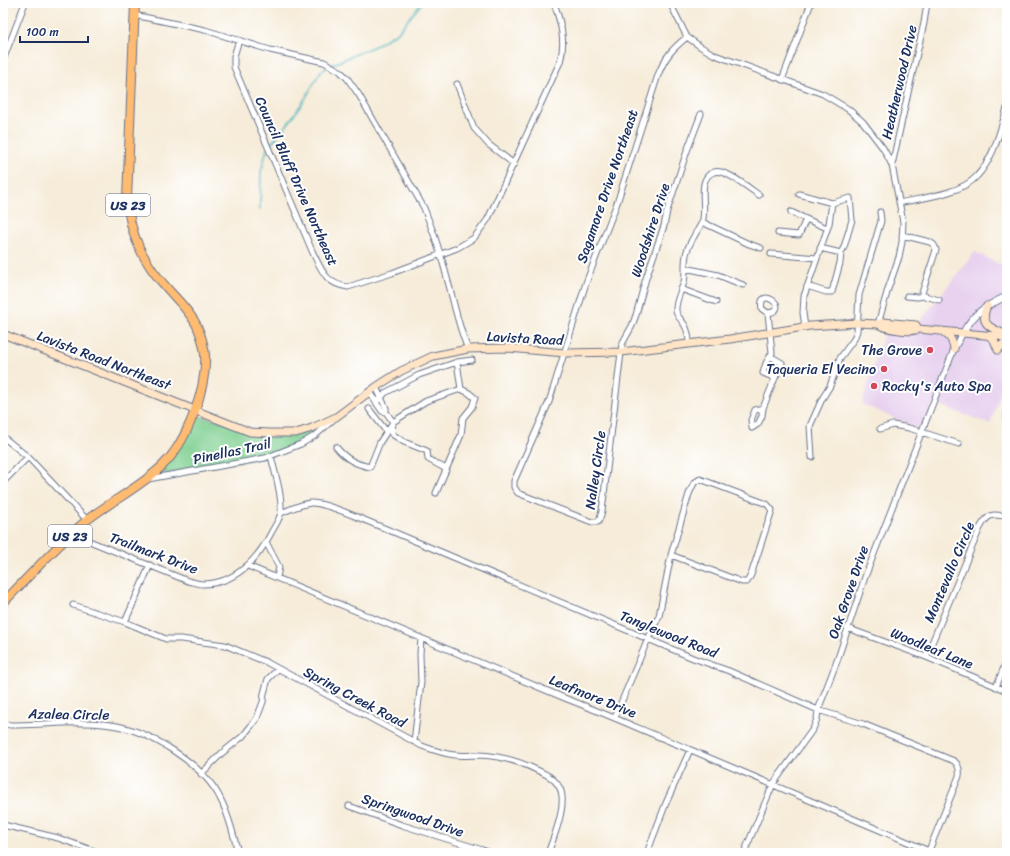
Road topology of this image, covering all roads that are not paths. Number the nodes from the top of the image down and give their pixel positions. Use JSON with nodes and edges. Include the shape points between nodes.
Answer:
{"nodes":[{"id":1,"x":25,"y":3,"type":"edge"},
{"id":2,"x":135,"y":3,"type":"edge"},
{"id":3,"x":554,"y":3,"type":"edge"},
{"id":4,"x":670,"y":3,"type":"edge"},
{"id":5,"x":811,"y":3,"type":"edge"},
{"id":6,"x":927,"y":3,"type":"edge"},
{"id":7,"x":134,"y":15,"type":"junction"},
{"id":8,"x":687,"y":37,"type":"junction"},
{"id":9,"x":239,"y":40,"type":"junction"},
{"id":10,"x":3,"y":60,"type":"edge"},
{"id":11,"x":782,"y":80,"type":"junction"},
{"id":12,"x":457,"y":84,"type":"dead end"},
{"id":13,"x":1007,"y":108,"type":"edge"},
{"id":14,"x":701,"y":114,"type":"dead end"},
{"id":15,"x":514,"y":164,"type":"junction"},
{"id":16,"x":892,"y":165,"type":"junction"},
{"id":17,"x":799,"y":194,"type":"dead end"},
{"id":18,"x":759,"y":195,"type":"dead end"},
{"id":19,"x":832,"y":203,"type":"junction"},
{"id":20,"x":899,"y":203,"type":"junction"},
{"id":21,"x":791,"y":212,"type":"dead end"},
{"id":22,"x":880,"y":212,"type":"dead end"},
{"id":23,"x":806,"y":219,"type":"junction"},
{"id":24,"x":702,"y":222,"type":"junction"},
{"id":25,"x":827,"y":228,"type":"junction"},
{"id":26,"x":778,"y":233,"type":"dead end"},
{"id":27,"x":902,"y":235,"type":"junction"},
{"id":28,"x":761,"y":248,"type":"dead end"},
{"id":29,"x":820,"y":248,"type":"junction"},
{"id":30,"x":841,"y":253,"type":"junction"},
{"id":31,"x":771,"y":254,"type":"dead end"},
{"id":32,"x":441,"y":255,"type":"junction"},
{"id":33,"x":817,"y":258,"type":"junction"},
{"id":34,"x":685,"y":268,"type":"junction"},
{"id":35,"x":743,"y":286,"type":"dead end"},
{"id":36,"x":807,"y":286,"type":"junction"},
{"id":37,"x":681,"y":288,"type":"junction"},
{"id":38,"x":907,"y":296,"type":"dead end"},
{"id":39,"x":921,"y":296,"type":"junction"},
{"id":40,"x":1007,"y":296,"type":"edge"},
{"id":41,"x":939,"y":300,"type":"dead end"},
{"id":42,"x":716,"y":302,"type":"dead end"},
{"id":43,"x":987,"y":306,"type":"junction"},
{"id":44,"x":768,"y":313,"type":"junction"},
{"id":45,"x":857,"y":324,"type":"junction"},
{"id":46,"x":878,"y":324,"type":"junction"},
{"id":47,"x":806,"y":327,"type":"junction"},
{"id":48,"x":942,"y":331,"type":"junction"},
{"id":49,"x":770,"y":332,"type":"junction"},
{"id":50,"x":963,"y":333,"type":"junction"},
{"id":51,"x":3,"y":334,"type":"edge"},
{"id":52,"x":989,"y":336,"type":"junction"},
{"id":53,"x":1007,"y":337,"type":"edge"},
{"id":54,"x":689,"y":344,"type":"junction"},
{"id":55,"x":468,"y":349,"type":"junction"},
{"id":56,"x":954,"y":349,"type":"junction"},
{"id":57,"x":565,"y":352,"type":"junction"},
{"id":58,"x":621,"y":352,"type":"junction"},
{"id":59,"x":770,"y":356,"type":"junction"},
{"id":60,"x":472,"y":360,"type":"dead end"},
{"id":61,"x":457,"y":362,"type":"junction"},
{"id":62,"x":775,"y":378,"type":"junction"},
{"id":63,"x":376,"y":387,"type":"junction"},
{"id":64,"x":461,"y":389,"type":"junction"},
{"id":65,"x":369,"y":392,"type":"junction"},
{"id":66,"x":381,"y":398,"type":"junction"},
{"id":67,"x":376,"y":401,"type":"junction"},
{"id":68,"x":763,"y":408,"type":"dead end"},
{"id":69,"x":369,"y":409,"type":"dead end"},
{"id":70,"x":195,"y":410,"type":"junction"},
{"id":71,"x":386,"y":412,"type":"junction"},
{"id":72,"x":1007,"y":414,"type":"edge"},
{"id":73,"x":336,"y":417,"type":"junction"},
{"id":74,"x":1007,"y":418,"type":"edge"},
{"id":75,"x":393,"y":422,"type":"junction"},
{"id":76,"x":880,"y":429,"type":"dead end"},
{"id":77,"x":386,"y":431,"type":"junction"},
{"id":78,"x":922,"y":432,"type":"junction"},
{"id":79,"x":3,"y":437,"type":"edge"},
{"id":80,"x":959,"y":444,"type":"dead end"},
{"id":81,"x":336,"y":447,"type":"dead end"},
{"id":82,"x":271,"y":456,"type":"junction"},
{"id":83,"x":812,"y":457,"type":"dead end"},
{"id":84,"x":28,"y":458,"type":"junction"},
{"id":85,"x":446,"y":469,"type":"junction"},
{"id":86,"x":147,"y":479,"type":"junction"},
{"id":87,"x":3,"y":482,"type":"edge"},
{"id":88,"x":436,"y":493,"type":"dead end"},
{"id":89,"x":281,"y":512,"type":"junction"},
{"id":90,"x":1007,"y":517,"type":"edge"},
{"id":91,"x":87,"y":520,"type":"junction"},
{"id":92,"x":72,"y":534,"type":"junction"},
{"id":93,"x":266,"y":542,"type":"junction"},
{"id":94,"x":671,"y":555,"type":"junction"},
{"id":95,"x":150,"y":565,"type":"junction"},
{"id":96,"x":248,"y":566,"type":"junction"},
{"id":97,"x":277,"y":577,"type":"junction"},
{"id":98,"x":3,"y":602,"type":"edge"},
{"id":99,"x":73,"y":605,"type":"dead end"},
{"id":100,"x":124,"y":622,"type":"junction"},
{"id":101,"x":847,"y":628,"type":"junction"},
{"id":102,"x":421,"y":638,"type":"junction"},
{"id":103,"x":648,"y":639,"type":"junction"},
{"id":104,"x":926,"y":657,"type":"junction"},
{"id":105,"x":1007,"y":660,"type":"edge"},
{"id":106,"x":278,"y":669,"type":"junction"},
{"id":107,"x":996,"y":686,"type":"junction"},
{"id":108,"x":1007,"y":691,"type":"edge"},
{"id":109,"x":818,"y":710,"type":"junction"},
{"id":110,"x":616,"y":717,"type":"junction"},
{"id":111,"x":3,"y":723,"type":"edge"},
{"id":112,"x":414,"y":742,"type":"junction"},
{"id":113,"x":690,"y":750,"type":"junction"},
{"id":114,"x":201,"y":774,"type":"junction"},
{"id":115,"x":773,"y":784,"type":"junction"},
{"id":116,"x":349,"y":806,"type":"dead end"},
{"id":117,"x":3,"y":825,"type":"edge"},
{"id":118,"x":929,"y":852,"type":"edge"},
{"id":119,"x":100,"y":853,"type":"edge"},
{"id":120,"x":238,"y":853,"type":"edge"},
{"id":121,"x":492,"y":853,"type":"edge"},
{"id":122,"x":548,"y":853,"type":"edge"},
{"id":123,"x":646,"y":853,"type":"edge"},
{"id":124,"x":744,"y":853,"type":"edge"}],
"edges":[{"from":1,"to":10,"type":"street"},
{"from":2,"to":7,"type":"main road","number":"US 23"},
{"from":3,"to":15,"type":"street","name":"Council Bluff Drive Northeast","via":[[561,23],[563,51]]},
{"from":4,"to":8,"type":"street"},
{"from":5,"to":11,"type":"street"},
{"from":6,"to":16,"type":"street","name":"Heatherwood Drive"},
{"from":7,"to":9,"type":"street"},
{"from":7,"to":70,"type":"main road","number":"US 23","via":[[127,199],[129,218],[144,260],[188,312],[200,334],[205,354],[205,372]]},
{"from":8,"to":11,"type":"street","via":[[701,48]]},
{"from":8,"to":57,"type":"street","name":"Sagamore Drive Northeast","via":[[672,50],[658,76],[617,203],[586,283]]},
{"from":9,"to":32,"type":"street","via":[[296,57],[324,62],[347,78],[424,208]]},
{"from":9,"to":32,"type":"street","name":"Council Bluff Drive Northeast","via":[[234,56],[234,67],[322,273],[331,282],[348,287]]},
{"from":11,"to":16,"type":"street","via":[[823,94],[848,109],[863,122],[883,148]]},
{"from":12,"to":15,"type":"street","via":[[474,128],[488,144]]},
{"from":13,"to":20,"type":"street","via":[[994,149],[978,176],[958,188]]},
{"from":14,"to":58,"type":"street","name":"Woodshire Drive","via":[[667,211],[636,315]]},
{"from":15,"to":32,"type":"street","name":"Council Bluff Drive Northeast","via":[[488,220],[474,238]]},
{"from":16,"to":20,"type":"street"},
{"from":17,"to":19,"type":"street"},
{"from":18,"to":24,"type":"street","via":[[731,176],[713,172],[704,183]]},
{"from":19,"to":25,"type":"street"},
{"from":19,"to":30,"type":"street","via":[[850,198],[852,220]]},
{"from":20,"to":27,"type":"street","via":[[903,222]]},
{"from":21,"to":23,"type":"street"},
{"from":22,"to":45,"type":"street","via":[[881,221],[859,295]]},
{"from":23,"to":25,"type":"street"},
{"from":23,"to":26,"type":"street","via":[[799,235]]},
{"from":24,"to":28,"type":"street"},
{"from":24,"to":34,"type":"street","via":[[686,254]]},
{"from":25,"to":29,"type":"street"},
{"from":27,"to":39,"type":"street","via":[[930,242],[936,250]]},
{"from":27,"to":46,"type":"street","via":[[900,257]]},
{"from":29,"to":30,"type":"street"},
{"from":29,"to":33,"type":"street"},
{"from":30,"to":36,"type":"street","via":[[832,292]]},
{"from":31,"to":33,"type":"street"},
{"from":32,"to":55,"type":"street","via":[[461,332]]},
{"from":33,"to":36,"type":"street"},
{"from":34,"to":35,"type":"street","via":[[718,275]]},
{"from":34,"to":37,"type":"street"},
{"from":36,"to":47,"type":"street","via":[[803,313]]},
{"from":37,"to":42,"type":"street"},
{"from":37,"to":54,"type":"street","via":[[676,311],[689,335]]},
{"from":38,"to":39,"type":"street"},
{"from":39,"to":41,"type":"street"},
{"from":40,"to":43,"type":"street"},
{"from":43,"to":50,"type":"street","via":[[969,321]]},
{"from":43,"to":53,"type":"main road","via":[[984,316],[987,324]]},
{"from":44,"to":44,"type":"street","via":[[776,309],[777,305],[771,298],[763,300],[761,305]]},
{"from":44,"to":49,"type":"street"},
{"from":45,"to":46,"type":"main road","name":"Lavista Road"},
{"from":45,"to":47,"type":"main road","name":"Lavista Road"},
{"from":45,"to":83,"type":"street","via":[[854,339],[840,358],[830,386],[810,426]]},
{"from":46,"to":48,"type":"main road","name":"Lavista Road","via":[[883,322],[916,325],[918,329]]},
{"from":47,"to":49,"type":"main road","name":"Lavista Road"},
{"from":48,"to":50,"type":"main road","name":"Lavista Road"},
{"from":48,"to":56,"type":"main road","via":[[951,337]]},
{"from":49,"to":54,"type":"main road","name":"Lavista Road"},
{"from":49,"to":59,"type":"street"},
{"from":50,"to":52,"type":"main road","name":"Lavista Road"},
{"from":50,"to":56,"type":"street","name":"Oak Grove Drive"},
{"from":51,"to":70,"type":"main road","name":"Lavista Road Northeast"},
{"from":52,"to":53,"type":"main road","name":"Lavista Road"},
{"from":52,"to":53,"type":"main road","via":[[994,340],[998,350]]},
{"from":54,"to":58,"type":"main road","name":"Lavista Road"},
{"from":55,"to":57,"type":"main road","name":"Lavista Road","via":[[508,348]]},
{"from":55,"to":63,"type":"main road","name":"Lavista Road","via":[[433,356],[401,371]]},
{"from":56,"to":78,"type":"street","name":"Oak Grove Drive"},
{"from":57,"to":58,"type":"main road","name":"Lavista Road"},
{"from":57,"to":58,"type":"street","name":"Nalley Circle","via":[[549,402],[514,481],[514,487],[518,493],[529,498],[598,522]]},
{"from":59,"to":62,"type":"street","via":[[782,363]]},
{"from":59,"to":62,"type":"street","via":[[763,373]]},
{"from":60,"to":61,"type":"street"},
{"from":61,"to":64,"type":"street"},
{"from":61,"to":66,"type":"street","via":[[419,375],[385,393]]},
{"from":62,"to":68,"type":"street"},
{"from":63,"to":65,"type":"main road","name":"Lavista Road"},
{"from":63,"to":66,"type":"street"},
{"from":64,"to":75,"type":"street","via":[[426,400]]},
{"from":64,"to":85,"type":"street","via":[[475,398],[472,407],[463,418],[461,435]]},
{"from":65,"to":67,"type":"street"},
{"from":65,"to":73,"type":"main road","name":"Lavista Road"},
{"from":66,"to":67,"type":"street"},
{"from":66,"to":71,"type":"street"},
{"from":67,"to":71,"type":"street","via":[[382,411]]},
{"from":69,"to":77,"type":"street"},
{"from":70,"to":73,"type":"main road","name":"Lavista Road","via":[[250,432],[270,434],[296,433]]},
{"from":70,"to":86,"type":"main road","number":"US 23","via":[[178,446],[163,465]]},
{"from":71,"to":75,"type":"street"},
{"from":72,"to":74,"type":"street"},
{"from":73,"to":82,"type":"street","name":"Pinellas Trail","via":[[316,435],[301,444]]},
{"from":75,"to":77,"type":"street"},
{"from":75,"to":85,"type":"street","via":[[392,434],[404,442],[428,451],[428,459]]},
{"from":76,"to":78,"type":"street","via":[[893,425]]},
{"from":77,"to":81,"type":"street","via":[[370,467],[345,457]]},
{"from":78,"to":80,"type":"street"},
{"from":78,"to":101,"type":"street","name":"Oak Grove Drive"},
{"from":79,"to":84,"type":"street"},
{"from":82,"to":86,"type":"street","name":"Pinellas Trail","via":[[196,472]]},
{"from":82,"to":89,"type":"street","via":[[280,495]]},
{"from":84,"to":87,"type":"street"},
{"from":84,"to":91,"type":"street"},
{"from":85,"to":88,"type":"street"},
{"from":86,"to":91,"type":"main road","number":"US 23"},
{"from":89,"to":93,"type":"street","name":"Trailmark Drive"},
{"from":89,"to":103,"type":"street","name":"Tanglewood Road","via":[[312,503],[336,509]]},
{"from":90,"to":104,"type":"street","name":"Montevallo Circle","via":[[990,515],[984,519]]},
{"from":91,"to":92,"type":"main road","number":"US 23"},
{"from":92,"to":95,"type":"street","name":"Trailmark Drive"},
{"from":92,"to":98,"type":"main road","number":"US 23"},
{"from":93,"to":96,"type":"street","name":"Trailmark Drive"},
{"from":93,"to":97,"type":"street","via":[[279,567]]},
{"from":94,"to":94,"type":"street","via":[[689,494],[694,483],[700,479],[767,504],[772,510],[747,582]]},
{"from":94,"to":103,"type":"street","via":[[659,616]]},
{"from":95,"to":96,"type":"street","name":"Trailmark Drive","via":[[188,581],[203,584],[236,575]]},
{"from":95,"to":100,"type":"street"},
{"from":96,"to":97,"type":"street","name":"Leafmore Drive"},
{"from":97,"to":102,"type":"street","name":"Leafmore Drive"},
{"from":99,"to":100,"type":"street","name":"Spring Creek Road"},
{"from":100,"to":106,"type":"street","name":"Spring Creek Road","via":[[166,639],[196,640],[225,645]]},
{"from":101,"to":104,"type":"street","name":"Woodleaf Lane"},
{"from":101,"to":109,"type":"street","name":"Oak Grove Drive"},
{"from":102,"to":110,"type":"street","name":"Leafmore Drive"},
{"from":102,"to":112,"type":"street","via":[[421,682]]},
{"from":103,"to":109,"type":"street","name":"Tanglewood Road"},
{"from":103,"to":110,"type":"street"},
{"from":104,"to":107,"type":"street","name":"Woodleaf Lane"},
{"from":105,"to":107,"type":"street"},
{"from":106,"to":112,"type":"street","name":"Spring Creek Road"},
{"from":106,"to":114,"type":"street","via":[[268,679],[257,718],[243,736]]},
{"from":107,"to":108,"type":"street","name":"Woodleaf Lane"},
{"from":109,"to":115,"type":"street","name":"Oak Grove Drive","via":[[812,729]]},
{"from":109,"to":118,"type":"street","name":"Tanglewood Road","via":[[863,724],[958,764],[959,776]]},
{"from":110,"to":113,"type":"street","name":"Leafmore Drive"},
{"from":111,"to":114,"type":"street","name":"Azalea Circle","via":[[10,726],[77,723],[127,728],[166,747]]},
{"from":112,"to":122,"type":"street","name":"Spring Creek Road","via":[[455,755],[500,757],[518,761],[552,778],[562,792],[562,803]]},
{"from":113,"to":115,"type":"street","name":"Leafmore Drive"},
{"from":113,"to":123,"type":"street"},
{"from":114,"to":120,"type":"street","name":"Azalea Circle","via":[[221,800]]},
{"from":115,"to":118,"type":"street","name":"Leafmore Drive"},
{"from":115,"to":124,"type":"street","name":"Oak Grove Drive"},
{"from":116,"to":121,"type":"street","name":"Springwood Drive"},
{"from":117,"to":119,"type":"street","via":[[58,838]]}]}
